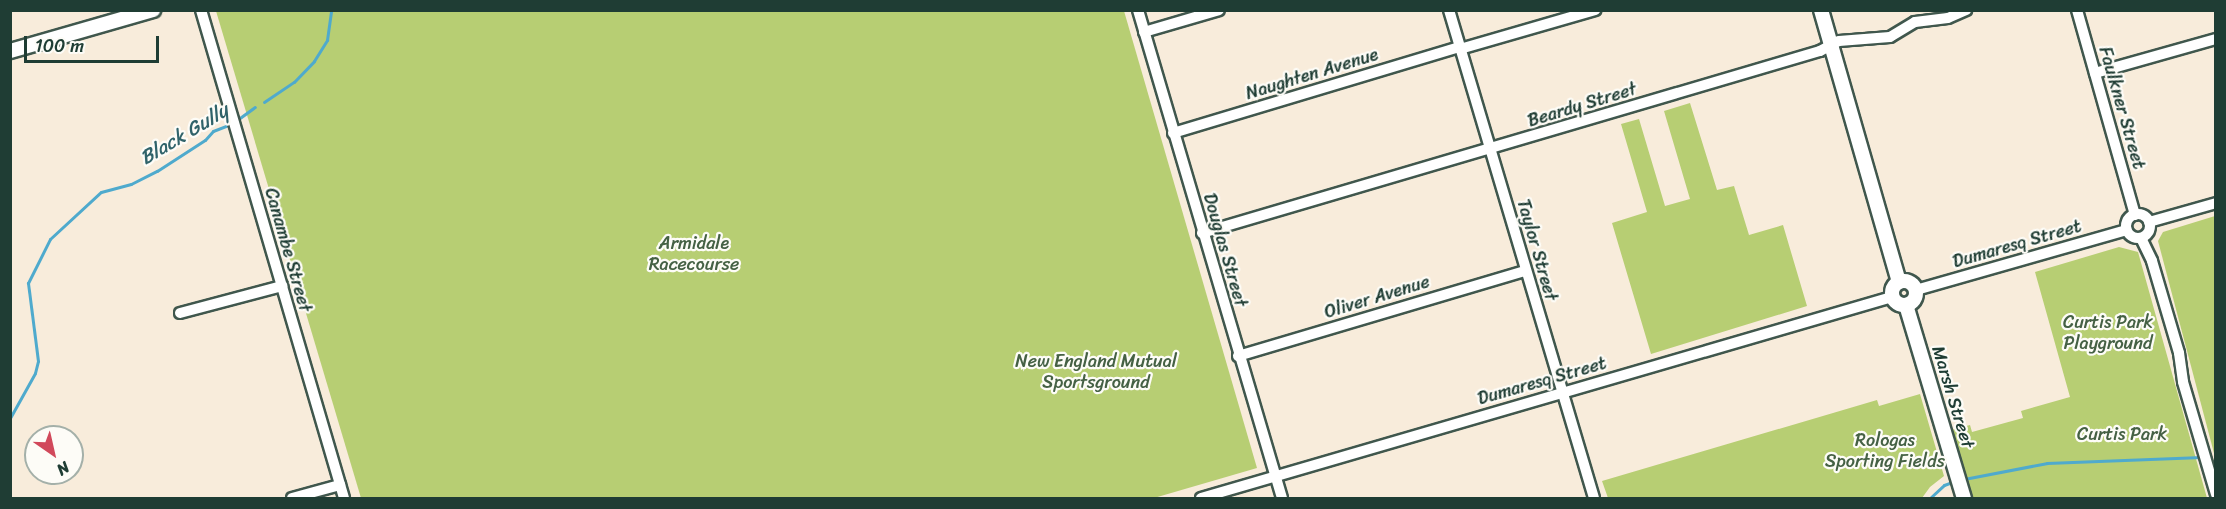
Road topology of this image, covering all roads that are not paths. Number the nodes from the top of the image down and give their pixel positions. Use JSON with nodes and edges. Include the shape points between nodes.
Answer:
{"nodes":[{"id":1,"x":153,"y":10,"type":"edge"},
{"id":2,"x":201,"y":10,"type":"edge"},
{"id":3,"x":1137,"y":10,"type":"edge"},
{"id":4,"x":1219,"y":10,"type":"edge"},
{"id":5,"x":1449,"y":10,"type":"edge"},
{"id":6,"x":1595,"y":10,"type":"edge"},
{"id":7,"x":1821,"y":10,"type":"edge"},
{"id":8,"x":1966,"y":10,"type":"edge"},
{"id":9,"x":2077,"y":10,"type":"edge"},
{"id":10,"x":1144,"y":32,"type":"junction"},
{"id":11,"x":2216,"y":39,"type":"edge"},
{"id":12,"x":1831,"y":45,"type":"junction"},
{"id":13,"x":1460,"y":48,"type":"junction"},
{"id":14,"x":10,"y":51,"type":"edge"},
{"id":15,"x":2095,"y":73,"type":"junction"},
{"id":16,"x":1173,"y":133,"type":"junction"},
{"id":17,"x":1491,"y":149,"type":"junction"},
{"id":18,"x":2216,"y":202,"type":"edge"},
{"id":19,"x":2135,"y":215,"type":"junction"},
{"id":20,"x":2149,"y":222,"type":"junction"},
{"id":21,"x":2127,"y":230,"type":"junction"},
{"id":22,"x":1202,"y":233,"type":"junction"},
{"id":23,"x":2140,"y":238,"type":"junction"},
{"id":24,"x":1525,"y":271,"type":"junction"},
{"id":25,"x":1899,"y":282,"type":"junction"},
{"id":26,"x":282,"y":286,"type":"junction"},
{"id":27,"x":1916,"y":290,"type":"junction"},
{"id":28,"x":1892,"y":297,"type":"junction"},
{"id":29,"x":1906,"y":305,"type":"junction"},
{"id":30,"x":180,"y":313,"type":"dead end"},
{"id":31,"x":1239,"y":356,"type":"junction"},
{"id":32,"x":1563,"y":392,"type":"junction"},
{"id":33,"x":1276,"y":477,"type":"junction"},
{"id":34,"x":340,"y":485,"type":"junction"},
{"id":35,"x":2216,"y":494,"type":"edge"},
{"id":36,"x":292,"y":498,"type":"edge"},
{"id":37,"x":344,"y":498,"type":"edge"},
{"id":38,"x":1201,"y":498,"type":"edge"},
{"id":39,"x":1282,"y":498,"type":"edge"},
{"id":40,"x":1594,"y":498,"type":"edge"},
{"id":41,"x":1964,"y":498,"type":"edge"}],
"edges":[{"from":1,"to":14,"type":"main road"},
{"from":2,"to":26,"type":"street","name":"Canambe Street"},
{"from":3,"to":10,"type":"street","name":"Douglas Street"},
{"from":4,"to":10,"type":"street"},
{"from":5,"to":13,"type":"street","name":"Taylor Street"},
{"from":6,"to":13,"type":"street","name":"Naughten Avenue"},
{"from":7,"to":12,"type":"main road"},
{"from":8,"to":12,"type":"street","name":"Beardy Street","via":[[1948,18],[1915,22],[1890,37],[1849,39]]},
{"from":9,"to":15,"type":"street","name":"Faulkner Street"},
{"from":10,"to":16,"type":"street","name":"Douglas Street"},
{"from":11,"to":15,"type":"street"},
{"from":12,"to":17,"type":"street","name":"Beardy Street"},
{"from":12,"to":25,"type":"main road"},
{"from":13,"to":16,"type":"street","name":"Naughten Avenue"},
{"from":13,"to":17,"type":"street","name":"Taylor Street"},
{"from":15,"to":19,"type":"street","name":"Faulkner Street"},
{"from":16,"to":22,"type":"street","name":"Douglas Street"},
{"from":17,"to":22,"type":"street","name":"Beardy Street"},
{"from":17,"to":24,"type":"street","name":"Taylor Street"},
{"from":18,"to":20,"type":"street"},
{"from":19,"to":20,"type":"street","via":[[2144,216]]},
{"from":19,"to":21,"type":"street","via":[[2127,220]]},
{"from":20,"to":23,"type":"street","via":[[2148,232]]},
{"from":21,"to":23,"type":"street","via":[[2132,237]]},
{"from":21,"to":27,"type":"street","name":"Dumaresq Street"},
{"from":22,"to":31,"type":"street","name":"Douglas Street"},
{"from":23,"to":35,"type":"street","via":[[2152,261],[2175,341],[2182,382]]},
{"from":24,"to":31,"type":"street","name":"Oliver Avenue"},
{"from":24,"to":32,"type":"street","name":"Taylor Street"},
{"from":25,"to":27,"type":"main road","via":[[1909,282]]},
{"from":25,"to":28,"type":"main road","via":[[1893,287]]},
{"from":26,"to":30,"type":"street"},
{"from":26,"to":34,"type":"street","name":"Canambe Street"},
{"from":27,"to":29,"type":"main road","via":[[1913,301]]},
{"from":28,"to":29,"type":"main road"},
{"from":28,"to":32,"type":"street","name":"Dumaresq Street"},
{"from":29,"to":41,"type":"main road","name":"Marsh Street"},
{"from":31,"to":33,"type":"street","name":"Douglas Street"},
{"from":32,"to":33,"type":"street","name":"Dumaresq Street"},
{"from":32,"to":40,"type":"street","name":"Taylor Street"},
{"from":33,"to":38,"type":"street","name":"Dumaresq Street"},
{"from":33,"to":39,"type":"street","name":"Douglas Street"},
{"from":34,"to":36,"type":"street"},
{"from":34,"to":37,"type":"street","name":"Canambe Street"}]}
